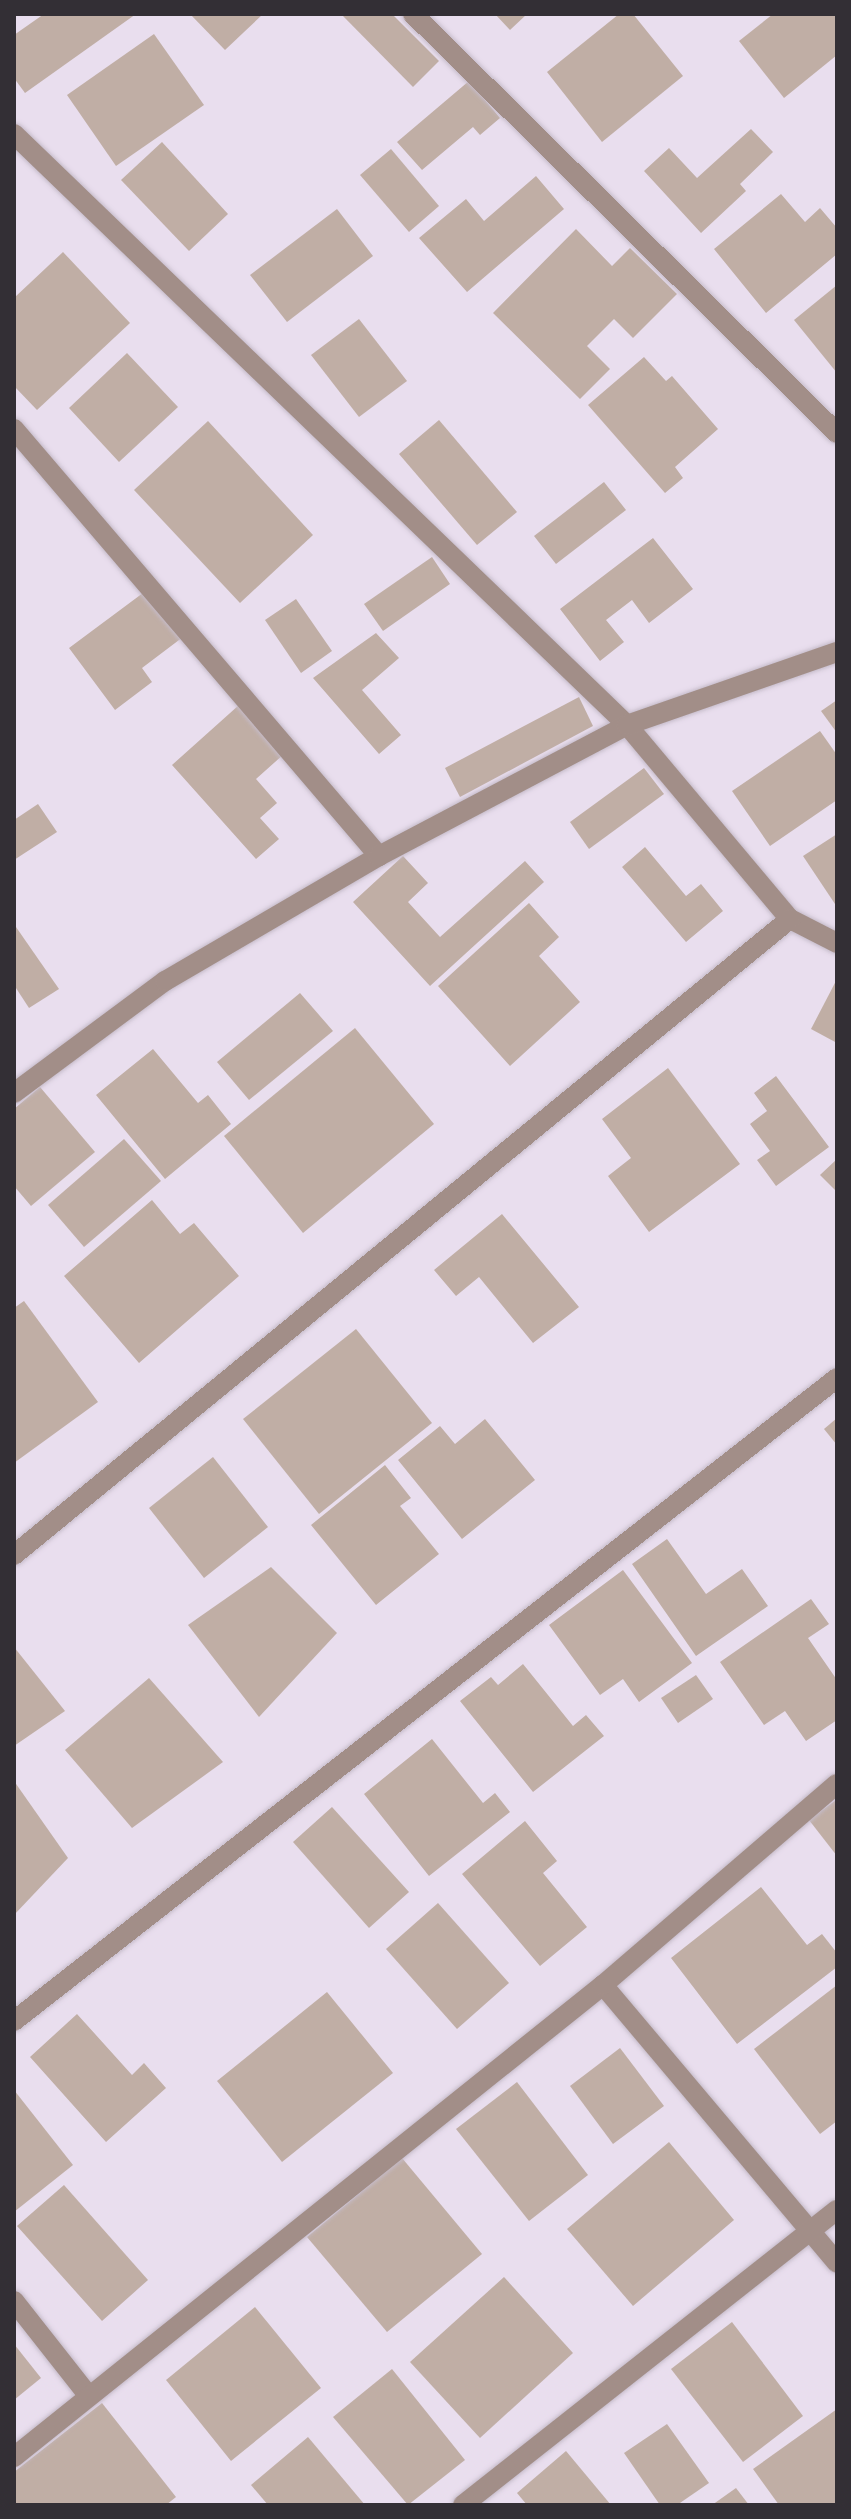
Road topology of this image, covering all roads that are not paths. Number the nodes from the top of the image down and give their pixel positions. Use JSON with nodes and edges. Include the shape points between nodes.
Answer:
{"nodes":[{"id":1,"x":413,"y":14,"type":"edge"},
{"id":2,"x":14,"y":134,"type":"edge"},
{"id":3,"x":14,"y":429,"type":"edge"},
{"id":4,"x":837,"y":433,"type":"edge"},
{"id":5,"x":837,"y":652,"type":"edge"},
{"id":6,"x":627,"y":725,"type":"junction"},
{"id":7,"x":379,"y":856,"type":"junction"},
{"id":8,"x":790,"y":919,"type":"junction"},
{"id":9,"x":837,"y":943,"type":"edge"},
{"id":10,"x":14,"y":1093,"type":"edge"},
{"id":11,"x":837,"y":1378,"type":"edge"},
{"id":12,"x":14,"y":1555,"type":"edge"},
{"id":13,"x":837,"y":1784,"type":"edge"},
{"id":14,"x":603,"y":1985,"type":"junction"},
{"id":15,"x":14,"y":2021,"type":"edge"},
{"id":16,"x":837,"y":2210,"type":"edge"},
{"id":17,"x":811,"y":2233,"type":"junction"},
{"id":18,"x":837,"y":2263,"type":"edge"},
{"id":19,"x":14,"y":2301,"type":"edge"},
{"id":20,"x":88,"y":2395,"type":"junction"},
{"id":21,"x":14,"y":2457,"type":"edge"},
{"id":22,"x":463,"y":2505,"type":"edge"}],
"edges":[{"from":1,"to":4,"type":"street"},
{"from":2,"to":6,"type":"street"},
{"from":3,"to":7,"type":"street"},
{"from":5,"to":6,"type":"street"},
{"from":6,"to":7,"type":"street"},
{"from":6,"to":8,"type":"street"},
{"from":7,"to":10,"type":"street","via":[[165,981]]},
{"from":8,"to":9,"type":"street"},
{"from":8,"to":12,"type":"street"},
{"from":11,"to":15,"type":"street"},
{"from":13,"to":14,"type":"street"},
{"from":14,"to":17,"type":"street"},
{"from":14,"to":20,"type":"street"},
{"from":16,"to":17,"type":"street"},
{"from":17,"to":18,"type":"street"},
{"from":17,"to":22,"type":"street"},
{"from":19,"to":20,"type":"street"},
{"from":20,"to":21,"type":"street"}]}
